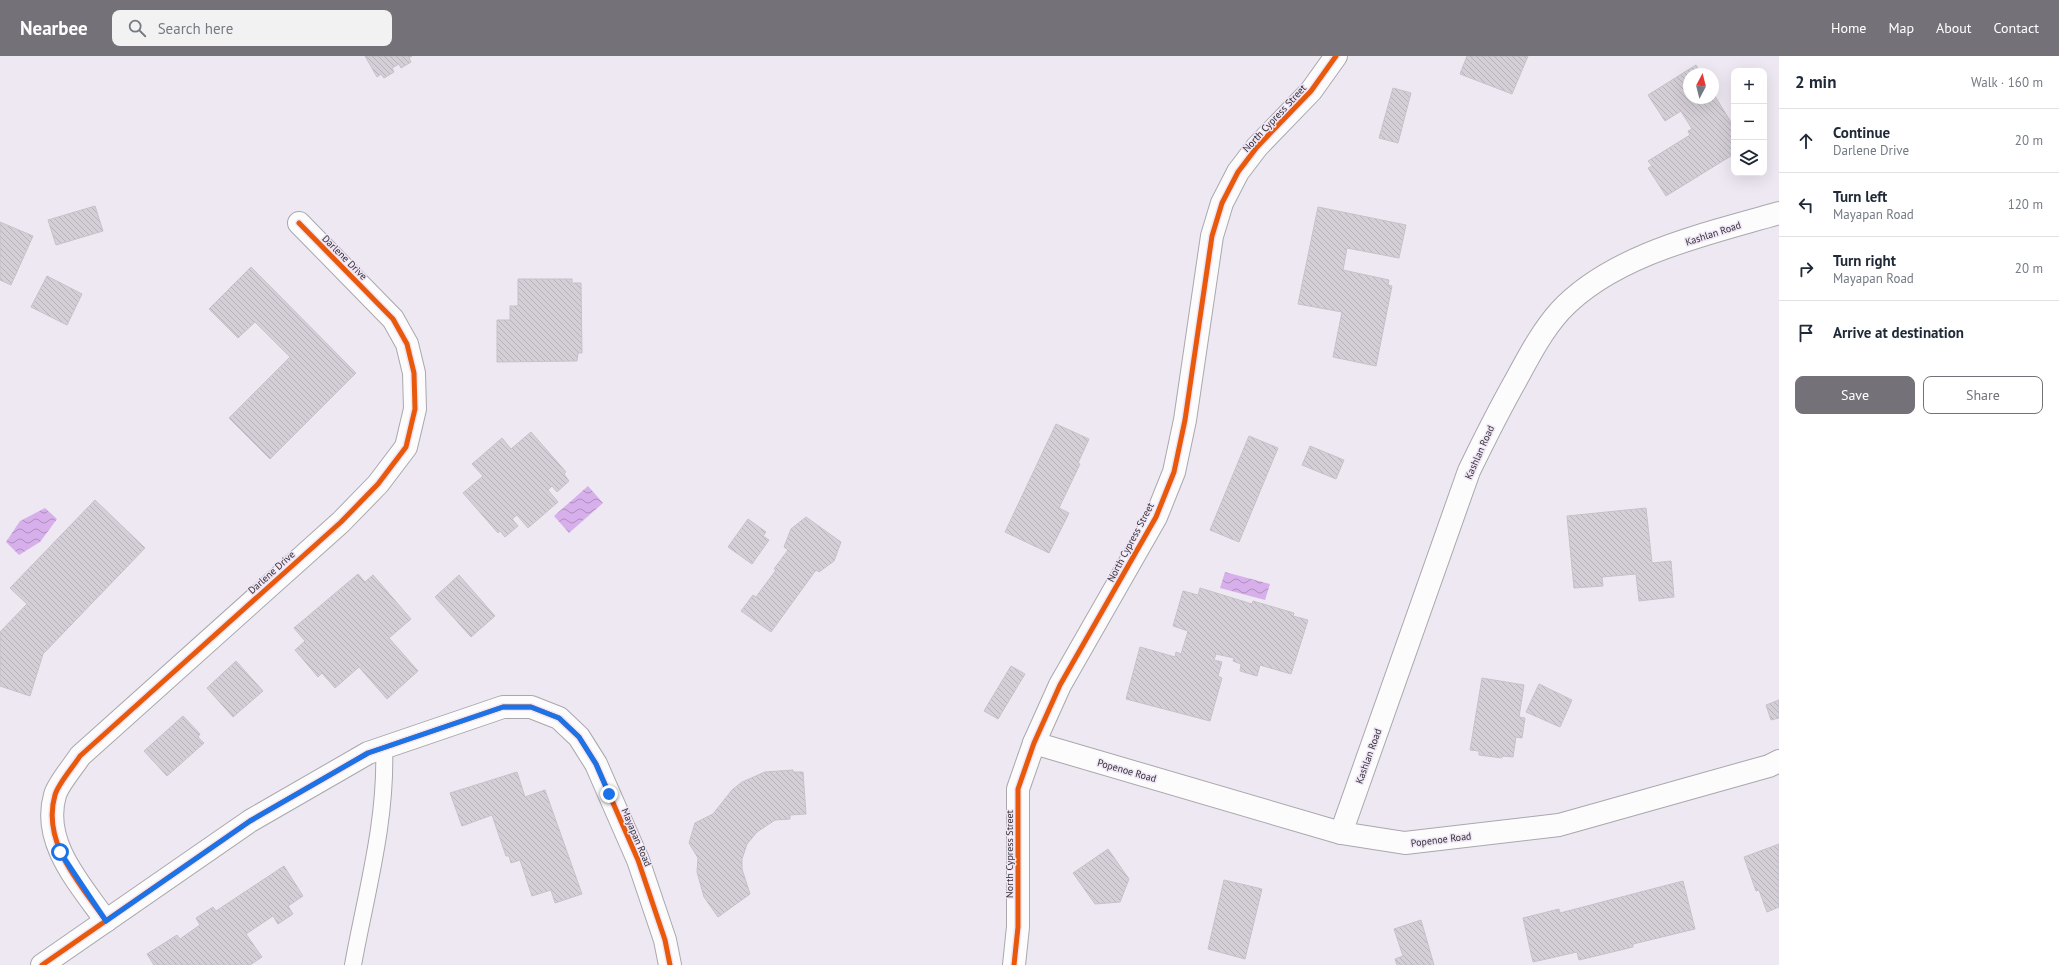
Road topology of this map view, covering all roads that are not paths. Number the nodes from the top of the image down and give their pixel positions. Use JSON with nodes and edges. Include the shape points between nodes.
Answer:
{"nodes":[{"id":1,"x":1336,"y":56,"type":"edge"},
{"id":2,"x":1779,"y":213,"type":"edge"},
{"id":3,"x":299,"y":223,"type":"dead end"},
{"id":4,"x":1034,"y":743,"type":"junction"},
{"id":5,"x":384,"y":747,"type":"junction"},
{"id":6,"x":1779,"y":760,"type":"edge"},
{"id":7,"x":1341,"y":833,"type":"junction"},
{"id":8,"x":106,"y":921,"type":"junction"},
{"id":9,"x":42,"y":965,"type":"edge"},
{"id":10,"x":353,"y":965,"type":"edge"},
{"id":11,"x":670,"y":965,"type":"edge"},
{"id":12,"x":1014,"y":965,"type":"edge"}],
"edges":[{"from":1,"to":4,"type":"street","name":"North Cypress Street","via":[[1311,91],[1247,160],[1222,203],[1212,236],[1185,420],[1174,472],[1156,518],[1060,685]]},
{"from":2,"to":7,"type":"street","name":"Kashlan Road","via":[[1694,239],[1618,268],[1579,294],[1560,311],[1541,337],[1490,427],[1469,472]]},
{"from":3,"to":8,"type":"street","name":"Darlene Drive","via":[[393,319],[407,344],[414,373],[415,409],[406,447],[378,484],[341,522],[80,756],[55,794],[52,813],[60,852]]},
{"from":4,"to":7,"type":"street","name":"Popenoe Road"},
{"from":4,"to":12,"type":"street","name":"North Cypress Street","via":[[1018,790],[1018,927]]},
{"from":5,"to":8,"type":"street","name":"Mayapan Road","via":[[368,753],[250,821]]},
{"from":5,"to":10,"type":"lane","via":[[385,778],[376,849]]},
{"from":5,"to":11,"type":"street","name":"Mayapan Road","via":[[503,707],[531,707],[559,718],[579,737],[596,764],[638,860],[665,940]]},
{"from":6,"to":7,"type":"street","name":"Popenoe Road","via":[[1769,766],[1559,825],[1405,843]]},
{"from":8,"to":9,"type":"street","name":"Mayapan Road"}]}
